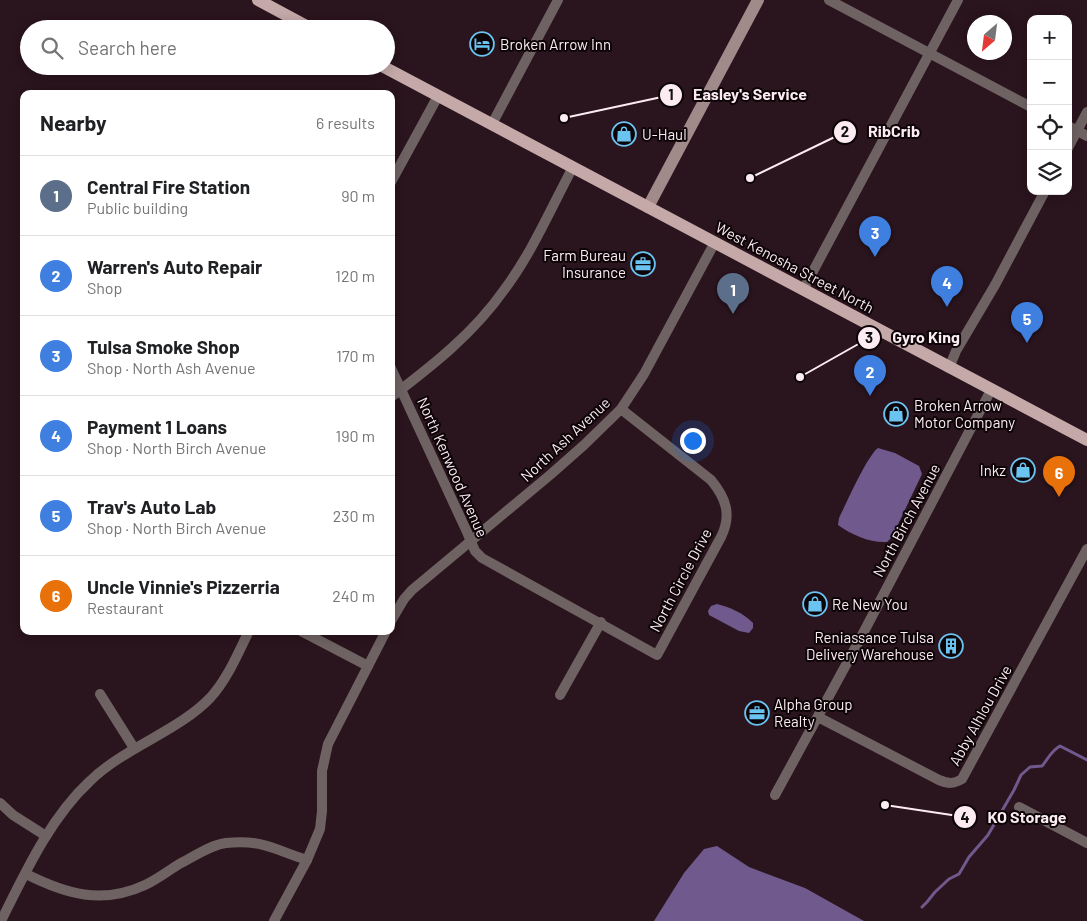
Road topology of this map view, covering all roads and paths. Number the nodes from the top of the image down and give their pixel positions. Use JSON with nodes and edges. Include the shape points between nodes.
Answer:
{"nodes":[{"id":1,"x":258,"y":0,"type":"edge"},
{"id":2,"x":558,"y":0,"type":"edge"},
{"id":3,"x":758,"y":0,"type":"edge"},
{"id":4,"x":829,"y":0,"type":"edge"},
{"id":5,"x":958,"y":0,"type":"edge"},
{"id":6,"x":295,"y":20,"type":"edge"},
{"id":7,"x":929,"y":54,"type":"junction"},
{"id":8,"x":395,"y":73,"type":"edge"},
{"id":9,"x":438,"y":96,"type":"junction"},
{"id":10,"x":1027,"y":105,"type":"edge"},
{"id":11,"x":1087,"y":112,"type":"edge"},
{"id":12,"x":492,"y":124,"type":"junction"},
{"id":13,"x":1072,"y":128,"type":"edge"},
{"id":14,"x":1087,"y":136,"type":"edge"},
{"id":15,"x":573,"y":167,"type":"junction"},
{"id":16,"x":395,"y":175,"type":"edge"},
{"id":17,"x":1043,"y":195,"type":"edge"},
{"id":18,"x":648,"y":207,"type":"junction"},
{"id":19,"x":715,"y":242,"type":"junction"},
{"id":20,"x":803,"y":290,"type":"junction"},
{"id":21,"x":949,"y":368,"type":"junction"},
{"id":22,"x":395,"y":377,"type":"edge"},
{"id":23,"x":401,"y":390,"type":"junction"},
{"id":24,"x":991,"y":390,"type":"junction"},
{"id":25,"x":395,"y":394,"type":"edge"},
{"id":26,"x":621,"y":409,"type":"junction"},
{"id":27,"x":1087,"y":440,"type":"edge"},
{"id":28,"x":471,"y":542,"type":"junction"},
{"id":29,"x":1087,"y":549,"type":"edge"},
{"id":30,"x":395,"y":614,"type":"edge"},
{"id":31,"x":600,"y":622,"type":"junction"},
{"id":32,"x":247,"y":635,"type":"edge"},
{"id":33,"x":310,"y":635,"type":"edge"},
{"id":34,"x":384,"y":635,"type":"edge"},
{"id":35,"x":657,"y":655,"type":"joint"},
{"id":36,"x":368,"y":666,"type":"junction"},
{"id":37,"x":100,"y":694,"type":"dead end"},
{"id":38,"x":560,"y":695,"type":"dead end"},
{"id":39,"x":818,"y":717,"type":"junction"},
{"id":40,"x":134,"y":748,"type":"junction"},
{"id":41,"x":775,"y":795,"type":"dead end"},
{"id":42,"x":0,"y":803,"type":"edge"},
{"id":43,"x":1019,"y":807,"type":"dead end"},
{"id":44,"x":46,"y":836,"type":"junction"},
{"id":45,"x":1087,"y":843,"type":"edge"},
{"id":46,"x":306,"y":860,"type":"junction"},
{"id":47,"x":26,"y":874,"type":"junction"},
{"id":48,"x":1,"y":921,"type":"edge"},
{"id":49,"x":274,"y":921,"type":"edge"}],
"edges":[{"from":1,"to":6,"type":"main road"},
{"from":2,"to":12,"type":"street"},
{"from":3,"to":18,"type":"main road"},
{"from":4,"to":7,"type":"street"},
{"from":5,"to":7,"type":"street"},
{"from":7,"to":10,"type":"street"},
{"from":7,"to":20,"type":"street"},
{"from":8,"to":9,"type":"main road","name":"West Kenosha Street North"},
{"from":9,"to":12,"type":"main road","name":"West Kenosha Street North"},
{"from":9,"to":16,"type":"street"},
{"from":11,"to":13,"type":"street"},
{"from":12,"to":15,"type":"main road","name":"West Kenosha Street North"},
{"from":13,"to":14,"type":"street"},
{"from":15,"to":18,"type":"main road","name":"West Kenosha Street North"},
{"from":15,"to":23,"type":"street","via":[[519,267],[496,302],[449,352]]},
{"from":17,"to":21,"type":"street"},
{"from":18,"to":19,"type":"main road","name":"West Kenosha Street North"},
{"from":19,"to":20,"type":"main road","name":"West Kenosha Street North"},
{"from":19,"to":26,"type":"street","name":"North Ash Avenue","via":[[644,374]]},
{"from":20,"to":21,"type":"main road","name":"West Kenosha Street North"},
{"from":21,"to":24,"type":"main road","name":"West Kenosha Street North"},
{"from":22,"to":23,"type":"street","name":"North Kenwood Avenue"},
{"from":23,"to":25,"type":"street"},
{"from":23,"to":28,"type":"street","name":"North Kenwood Avenue"},
{"from":24,"to":27,"type":"main road","name":"West Kenosha Street North"},
{"from":24,"to":39,"type":"street","name":"North Birch Avenue"},
{"from":26,"to":28,"type":"street","name":"North Ash Avenue"},
{"from":26,"to":35,"type":"street","name":"North Circle Drive","via":[[711,480],[720,491],[727,512],[725,530]]},
{"from":28,"to":30,"type":"street","name":"North Ash Avenue","via":[[412,590]]},
{"from":28,"to":31,"type":"street","name":"North Kenwood Avenue","via":[[482,558]]},
{"from":29,"to":39,"type":"street","name":"Abby Alhlou Drive","via":[[962,779],[948,784]]},
{"from":31,"to":35,"type":"street","name":"North Kenwood Avenue"},
{"from":31,"to":38,"type":"street"},
{"from":32,"to":40,"type":"street","via":[[211,696],[194,712]]},
{"from":33,"to":36,"type":"street"},
{"from":34,"to":36,"type":"street"},
{"from":36,"to":46,"type":"street","via":[[328,744],[322,771],[320,829]]},
{"from":37,"to":40,"type":"street"},
{"from":39,"to":41,"type":"street","name":"North Birch Avenue"},
{"from":40,"to":44,"type":"street","via":[[90,780],[64,809]]},
{"from":42,"to":44,"type":"street"},
{"from":43,"to":45,"type":"street"},
{"from":44,"to":47,"type":"street"},
{"from":46,"to":47,"type":"street","via":[[264,844],[224,844],[195,856],[148,884],[107,896],[61,890]]},
{"from":46,"to":49,"type":"street"},
{"from":47,"to":48,"type":"street"}]}
